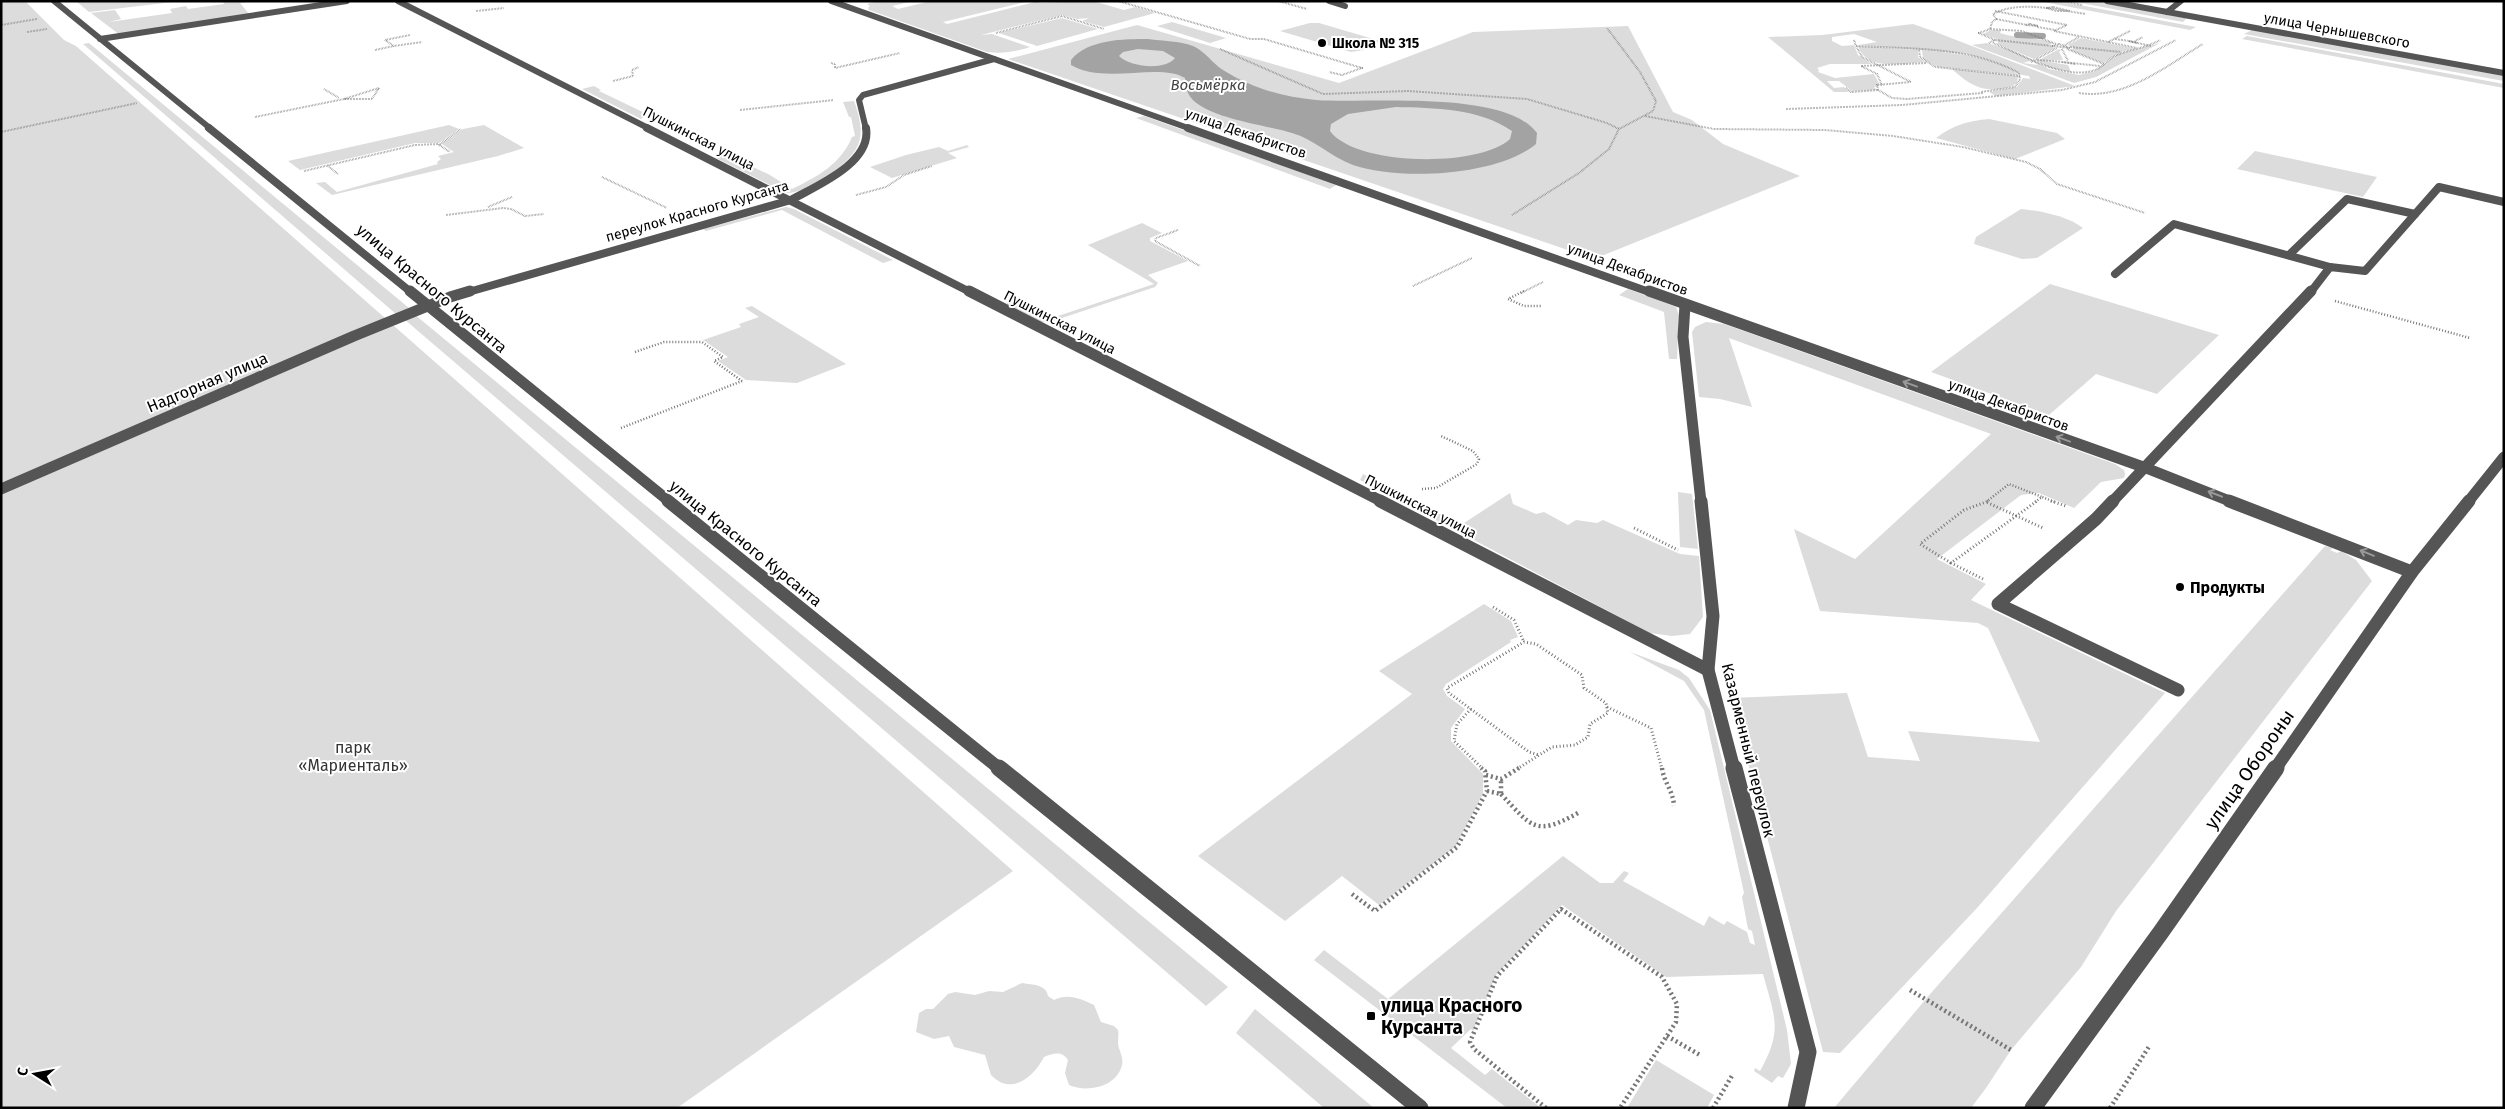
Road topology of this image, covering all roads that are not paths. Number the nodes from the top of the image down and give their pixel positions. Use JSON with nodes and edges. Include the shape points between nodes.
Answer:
{"nodes":[{"id":1,"x":54,"y":1,"type":"edge"},
{"id":2,"x":347,"y":1,"type":"edge"},
{"id":3,"x":398,"y":1,"type":"edge"},
{"id":4,"x":831,"y":1,"type":"edge"},
{"id":5,"x":1329,"y":1,"type":"edge"},
{"id":6,"x":2107,"y":1,"type":"edge"},
{"id":7,"x":2181,"y":1,"type":"edge"},
{"id":8,"x":1345,"y":6,"type":"dead end"},
{"id":9,"x":2167,"y":12,"type":"junction"},
{"id":10,"x":100,"y":39,"type":"junction"},
{"id":11,"x":994,"y":58,"type":"junction"},
{"id":12,"x":2504,"y":72,"type":"edge"},
{"id":13,"x":791,"y":200,"type":"junction"},
{"id":14,"x":2504,"y":202,"type":"edge"},
{"id":15,"x":2415,"y":214,"type":"junction"},
{"id":16,"x":2288,"y":255,"type":"junction"},
{"id":17,"x":2330,"y":267,"type":"junction"},
{"id":18,"x":2115,"y":274,"type":"dead end"},
{"id":19,"x":1685,"y":305,"type":"junction"},
{"id":20,"x":427,"y":306,"type":"junction"},
{"id":21,"x":2504,"y":457,"type":"edge"},
{"id":22,"x":2146,"y":468,"type":"junction"},
{"id":23,"x":1,"y":489,"type":"edge"},
{"id":24,"x":2412,"y":572,"type":"junction"},
{"id":25,"x":1708,"y":670,"type":"junction"},
{"id":26,"x":2178,"y":690,"type":"dead end"},
{"id":27,"x":1420,"y":1108,"type":"edge"},
{"id":28,"x":1796,"y":1108,"type":"edge"},
{"id":29,"x":2033,"y":1108,"type":"edge"}],
"edges":[{"from":1,"to":10,"type":"street","name":"улица Красного Курсанта"},
{"from":2,"to":10,"type":"street"},
{"from":3,"to":13,"type":"street","name":"Пушкинская улица"},
{"from":4,"to":11,"type":"street","name":"улица Декабристов"},
{"from":5,"to":8,"type":"street"},
{"from":6,"to":9,"type":"street","name":"улица Чернышевского"},
{"from":7,"to":9,"type":"street"},
{"from":9,"to":12,"type":"street","name":"улица Чернышевского"},
{"from":10,"to":20,"type":"street","name":"улица Красного Курсанта"},
{"from":11,"to":13,"type":"street","name":"переулок Красного Курсанта","via":[[861,97],[859,107],[867,137],[863,148],[856,158],[831,178]]},
{"from":11,"to":19,"type":"street","name":"улица Декабристов"},
{"from":13,"to":20,"type":"street","name":"переулок Красного Курсанта","via":[[450,296]]},
{"from":13,"to":25,"type":"street","name":"Пушкинская улица"},
{"from":14,"to":15,"type":"street","via":[[2439,188]]},
{"from":15,"to":16,"type":"street","via":[[2347,199]]},
{"from":15,"to":17,"type":"street","via":[[2366,271]]},
{"from":16,"to":17,"type":"street"},
{"from":16,"to":18,"type":"street","via":[[2174,224]]},
{"from":17,"to":22,"type":"street","via":[[2310,293]]},
{"from":22,"to":19,"type":"street","name":"улица Декабристов","one_way":true},
{"from":19,"to":25,"type":"street","name":"Казарменный переулок","via":[[1683,337],[1713,616]]},
{"from":20,"to":23,"type":"street","name":"Надгорная улица"},
{"from":20,"to":27,"type":"street","name":"улица Красного Курсанта"},
{"from":21,"to":24,"type":"street","name":"улица Обороны"},
{"from":24,"to":22,"type":"street","name":"улица Декабристов","one_way":true},
{"from":22,"to":26,"type":"street","via":[[2096,519],[1998,604]]},
{"from":24,"to":29,"type":"street","name":"улица Обороны","via":[[2138,964]]},
{"from":25,"to":28,"type":"street","name":"Казарменный переулок","via":[[1808,1052]]}]}
